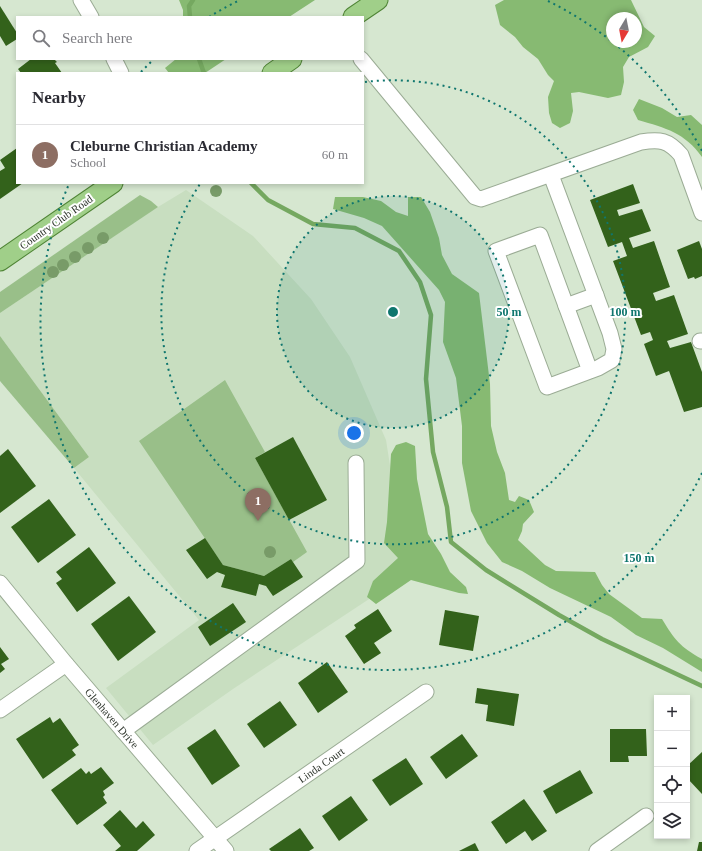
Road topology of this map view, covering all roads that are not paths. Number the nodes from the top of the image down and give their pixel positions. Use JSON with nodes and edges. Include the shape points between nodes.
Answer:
{"nodes":[{"id":1,"x":82,"y":0,"type":"edge"},
{"id":2,"x":378,"y":0,"type":"edge"},
{"id":3,"x":90,"y":16,"type":"edge"},
{"id":4,"x":354,"y":16,"type":"edge"},
{"id":5,"x":114,"y":60,"type":"edge"},
{"id":6,"x":291,"y":60,"type":"edge"},
{"id":7,"x":362,"y":60,"type":"edge"},
{"id":8,"x":120,"y":72,"type":"edge"},
{"id":9,"x":273,"y":72,"type":"edge"},
{"id":10,"x":551,"y":175,"type":"junction"},
{"id":11,"x":112,"y":184,"type":"edge"},
{"id":12,"x":702,"y":213,"type":"edge"},
{"id":13,"x":0,"y":261,"type":"edge"},
{"id":14,"x":596,"y":295,"type":"junction"},
{"id":15,"x":566,"y":306,"type":"junction"},
{"id":16,"x":590,"y":371,"type":"junction"},
{"id":17,"x":356,"y":463,"type":"dead end"},
{"id":18,"x":0,"y":583,"type":"edge"},
{"id":19,"x":66,"y":664,"type":"junction"},
{"id":20,"x":426,"y":692,"type":"dead end"},
{"id":21,"x":0,"y":710,"type":"edge"},
{"id":22,"x":123,"y":731,"type":"junction"},
{"id":23,"x":646,"y":816,"type":"dead end"},
{"id":24,"x":216,"y":838,"type":"junction"},
{"id":25,"x":197,"y":851,"type":"edge"},
{"id":26,"x":226,"y":851,"type":"edge"},
{"id":27,"x":596,"y":851,"type":"edge"}],
"edges":[{"from":1,"to":3,"type":"street"},
{"from":2,"to":4,"type":"main road"},
{"from":5,"to":8,"type":"street"},
{"from":6,"to":9,"type":"main road"},
{"from":7,"to":10,"type":"street","via":[[475,197],[481,199]]},
{"from":10,"to":12,"type":"street","via":[[640,142],[665,142],[681,156]]},
{"from":10,"to":14,"type":"street"},
{"from":11,"to":13,"type":"main road","name":"Country Club Road"},
{"from":14,"to":15,"type":"street"},
{"from":14,"to":16,"type":"street","via":[[614,349],[612,360]]},
{"from":15,"to":16,"type":"street"},
{"from":15,"to":16,"type":"street","via":[[540,235],[496,251],[547,387]]},
{"from":17,"to":22,"type":"street","via":[[357,561]]},
{"from":18,"to":19,"type":"street","name":"Glenhaven Drive"},
{"from":19,"to":21,"type":"street"},
{"from":19,"to":22,"type":"street","name":"Glenhaven Drive"},
{"from":20,"to":24,"type":"street","name":"Linda Court"},
{"from":22,"to":24,"type":"street","name":"Glenhaven Drive"},
{"from":23,"to":27,"type":"street"},
{"from":24,"to":25,"type":"street","name":"Linda Court"},
{"from":24,"to":26,"type":"street","name":"Glenhaven Drive"}]}
